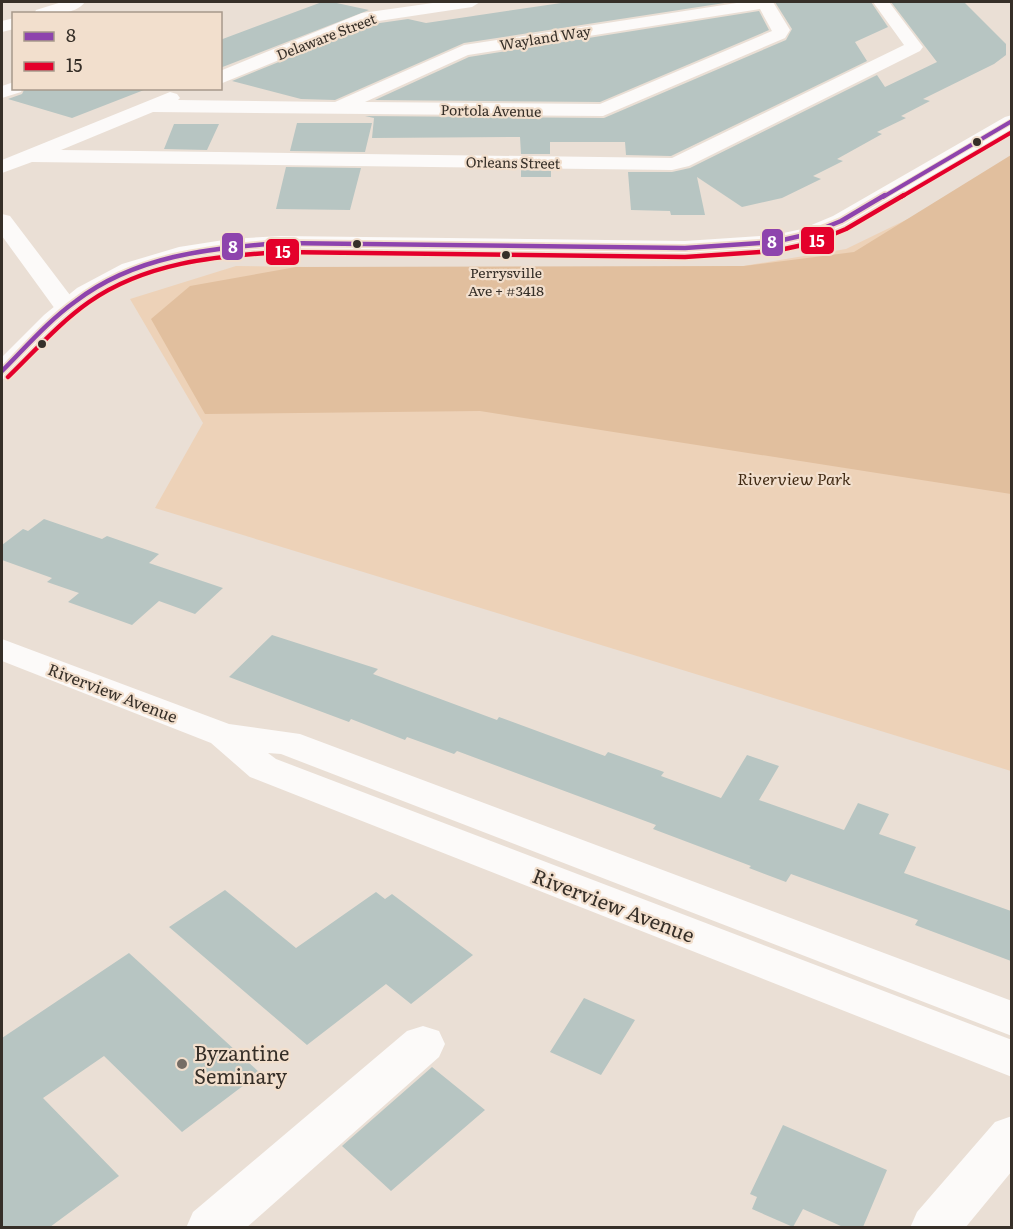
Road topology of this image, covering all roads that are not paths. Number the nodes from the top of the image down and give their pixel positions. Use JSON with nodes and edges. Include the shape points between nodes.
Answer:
{"nodes":[{"id":1,"x":77,"y":2,"type":"edge"},
{"id":2,"x":472,"y":2,"type":"edge"},
{"id":3,"x":765,"y":2,"type":"edge"},
{"id":4,"x":881,"y":2,"type":"edge"},
{"id":5,"x":48,"y":12,"type":"edge"},
{"id":6,"x":222,"y":77,"type":"edge"},
{"id":7,"x":189,"y":90,"type":"edge"},
{"id":8,"x":150,"y":106,"type":"junction"},
{"id":9,"x":336,"y":108,"type":"junction"},
{"id":10,"x":1011,"y":121,"type":"edge"},
{"id":11,"x":28,"y":156,"type":"junction"},
{"id":12,"x":2,"y":167,"type":"edge"},
{"id":13,"x":2,"y":221,"type":"edge"},
{"id":14,"x":67,"y":308,"type":"junction"},
{"id":15,"x":2,"y":371,"type":"edge"},
{"id":16,"x":2,"y":649,"type":"edge"},
{"id":17,"x":224,"y":735,"type":"junction"},
{"id":18,"x":1011,"y":1018,"type":"edge"},
{"id":19,"x":423,"y":1044,"type":"dead end"},
{"id":20,"x":1011,"y":1059,"type":"edge"},
{"id":21,"x":1011,"y":1136,"type":"edge"},
{"id":22,"x":210,"y":1227,"type":"edge"},
{"id":23,"x":934,"y":1227,"type":"edge"}],
"edges":[{"from":1,"to":5,"type":"street"},
{"from":2,"to":6,"type":"street","name":"Delaware Street","via":[[373,16]]},
{"from":3,"to":9,"type":"street","name":"Wayland Way","via":[[464,50]]},
{"from":3,"to":9,"type":"street","name":"Portola Avenue","via":[[781,30],[779,34],[608,109]]},
{"from":4,"to":11,"type":"street","name":"Orleans Street","via":[[914,47],[677,164]]},
{"from":7,"to":8,"type":"street"},
{"from":8,"to":9,"type":"street","name":"Portola Avenue"},
{"from":8,"to":11,"type":"street"},
{"from":10,"to":14,"type":"street","via":[[856,213],[826,228],[792,238],[708,248],[281,243],[233,246],[189,252],[133,269],[98,285]]},
{"from":11,"to":12,"type":"street"},
{"from":13,"to":14,"type":"street"},
{"from":14,"to":15,"type":"street"},
{"from":16,"to":17,"type":"street","name":"Riverview Avenue"},
{"from":17,"to":18,"type":"street","name":"Riverview Avenue","via":[[287,742]]},
{"from":17,"to":20,"type":"street","name":"Riverview Avenue","via":[[263,768]]},
{"from":19,"to":22,"type":"street"},
{"from":21,"to":23,"type":"street"}]}
